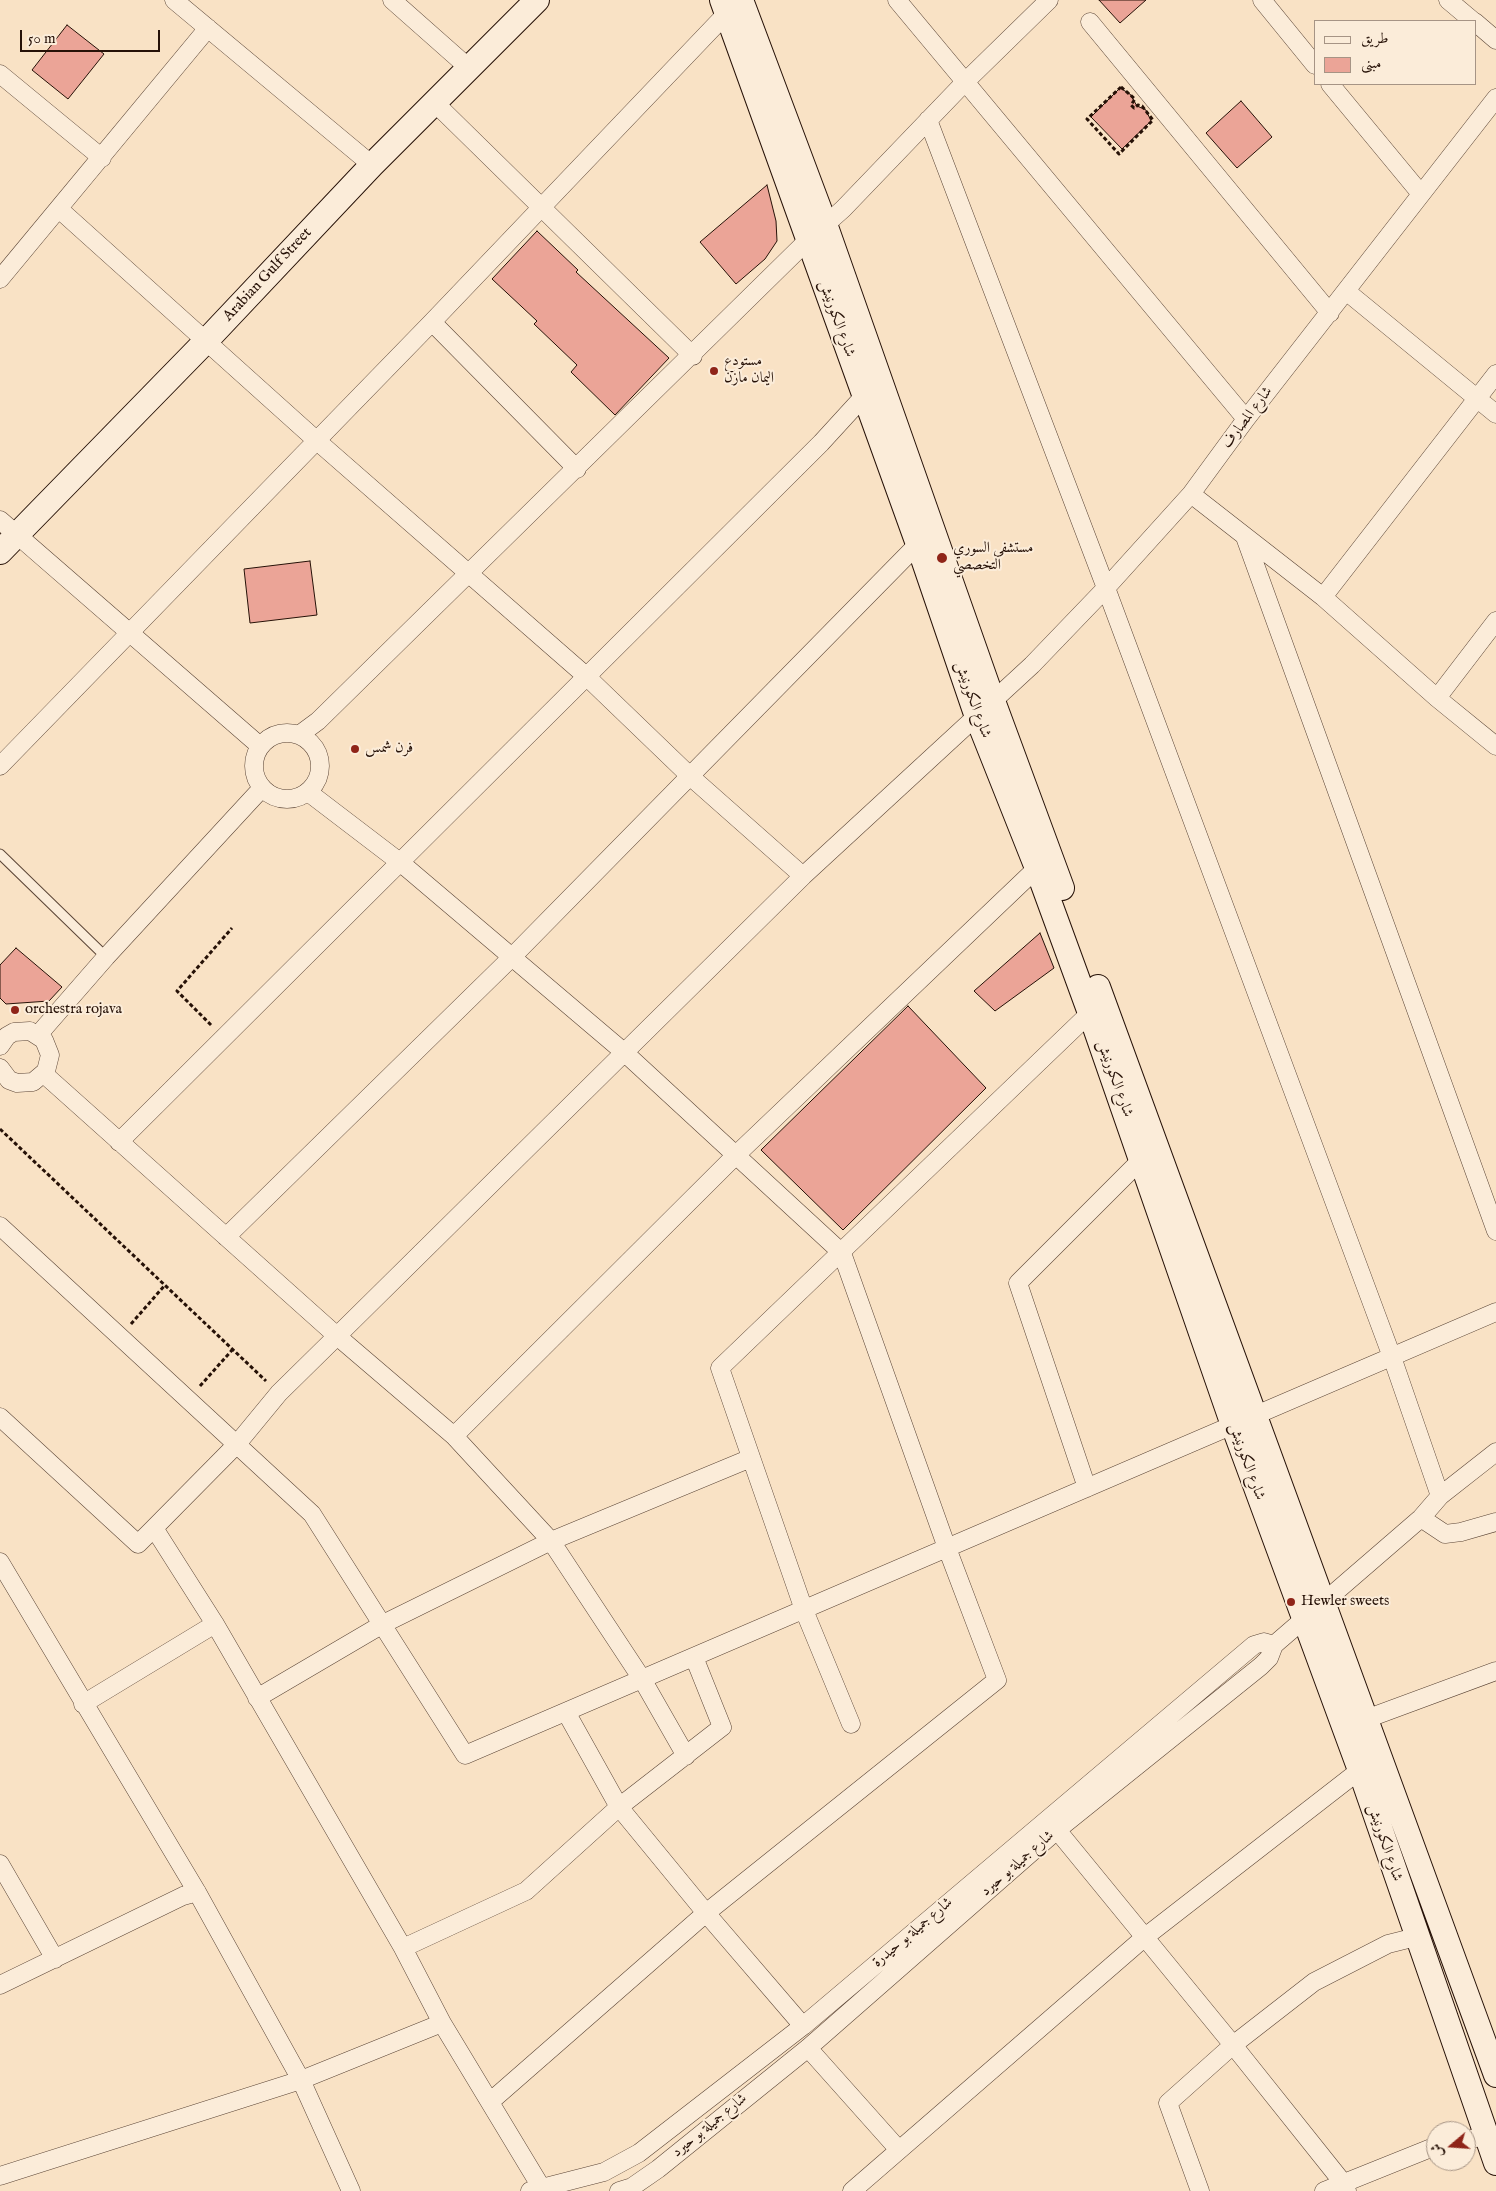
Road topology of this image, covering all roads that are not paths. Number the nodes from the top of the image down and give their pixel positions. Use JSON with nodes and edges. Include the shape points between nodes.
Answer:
{"nodes":[{"id":1,"x":174,"y":0,"type":"edge"},
{"id":2,"x":392,"y":0,"type":"edge"},
{"id":3,"x":537,"y":0,"type":"edge"},
{"id":4,"x":897,"y":0,"type":"edge"},
{"id":5,"x":1049,"y":0,"type":"edge"},
{"id":6,"x":1262,"y":0,"type":"edge"},
{"id":7,"x":1448,"y":0,"type":"edge"},
{"id":8,"x":730,"y":4,"type":"edge"},
{"id":9,"x":1472,"y":20,"type":"edge"},
{"id":10,"x":1090,"y":22,"type":"dead end"},
{"id":11,"x":1476,"y":24,"type":"edge"},
{"id":12,"x":208,"y":28,"type":"junction"},
{"id":13,"x":1496,"y":40,"type":"edge"},
{"id":14,"x":1314,"y":64,"type":"edge"},
{"id":15,"x":470,"y":69,"type":"junction"},
{"id":16,"x":0,"y":74,"type":"edge"},
{"id":17,"x":965,"y":82,"type":"junction"},
{"id":18,"x":1331,"y":85,"type":"edge"},
{"id":19,"x":435,"y":103,"type":"junction"},
{"id":20,"x":1495,"y":103,"type":"edge"},
{"id":21,"x":928,"y":120,"type":"junction"},
{"id":22,"x":102,"y":158,"type":"junction"},
{"id":23,"x":372,"y":165,"type":"junction"},
{"id":24,"x":1421,"y":194,"type":"junction"},
{"id":25,"x":540,"y":208,"type":"junction"},
{"id":26,"x":59,"y":210,"type":"junction"},
{"id":27,"x":825,"y":224,"type":"junction"},
{"id":28,"x":807,"y":241,"type":"junction"},
{"id":29,"x":0,"y":279,"type":"edge"},
{"id":30,"x":1346,"y":291,"type":"junction"},
{"id":31,"x":1330,"y":313,"type":"junction"},
{"id":32,"x":432,"y":322,"type":"junction"},
{"id":33,"x":206,"y":342,"type":"junction"},
{"id":34,"x":693,"y":356,"type":"junction"},
{"id":35,"x":1496,"y":374,"type":"edge"},
{"id":36,"x":864,"y":396,"type":"junction"},
{"id":37,"x":1477,"y":398,"type":"junction"},
{"id":38,"x":1496,"y":414,"type":"edge"},
{"id":39,"x":1246,"y":419,"type":"junction"},
{"id":40,"x":316,"y":440,"type":"junction"},
{"id":41,"x":577,"y":469,"type":"junction"},
{"id":42,"x":1191,"y":494,"type":"junction"},
{"id":43,"x":9,"y":527,"type":"edge"},
{"id":44,"x":1244,"y":537,"type":"junction"},
{"id":45,"x":918,"y":544,"type":"junction"},
{"id":46,"x":0,"y":552,"type":"edge"},
{"id":47,"x":470,"y":573,"type":"junction"},
{"id":48,"x":1106,"y":588,"type":"junction"},
{"id":49,"x":1323,"y":597,"type":"junction"},
{"id":50,"x":1496,"y":621,"type":"edge"},
{"id":51,"x":130,"y":632,"type":"junction"},
{"id":52,"x":586,"y":676,"type":"junction"},
{"id":53,"x":1437,"y":698,"type":"junction"},
{"id":54,"x":985,"y":709,"type":"junction"},
{"id":55,"x":299,"y":735,"type":"junction"},
{"id":56,"x":260,"y":746,"type":"junction"},
{"id":57,"x":1496,"y":746,"type":"edge"},
{"id":58,"x":0,"y":766,"type":"edge"},
{"id":59,"x":690,"y":777,"type":"junction"},
{"id":60,"x":262,"y":788,"type":"junction"},
{"id":61,"x":308,"y":792,"type":"junction"},
{"id":62,"x":0,"y":854,"type":"edge"},
{"id":63,"x":401,"y":863,"type":"junction"},
{"id":64,"x":1037,"y":868,"type":"junction"},
{"id":65,"x":803,"y":876,"type":"junction"},
{"id":66,"x":106,"y":957,"type":"junction"},
{"id":67,"x":512,"y":957,"type":"junction"},
{"id":68,"x":1090,"y":1012,"type":"junction"},
{"id":69,"x":38,"y":1035,"type":"junction"},
{"id":70,"x":1,"y":1040,"type":"edge"},
{"id":71,"x":625,"y":1053,"type":"junction"},
{"id":72,"x":44,"y":1074,"type":"junction"},
{"id":73,"x":2,"y":1076,"type":"edge"},
{"id":74,"x":119,"y":1142,"type":"junction"},
{"id":75,"x":736,"y":1155,"type":"junction"},
{"id":76,"x":1142,"y":1158,"type":"junction"},
{"id":77,"x":0,"y":1226,"type":"edge"},
{"id":78,"x":1496,"y":1231,"type":"edge"},
{"id":79,"x":226,"y":1236,"type":"junction"},
{"id":80,"x":842,"y":1253,"type":"junction"},
{"id":81,"x":1496,"y":1312,"type":"edge"},
{"id":82,"x":337,"y":1336,"type":"junction"},
{"id":83,"x":1392,"y":1357,"type":"junction"},
{"id":84,"x":1256,"y":1415,"type":"junction"},
{"id":85,"x":0,"y":1417,"type":"edge"},
{"id":86,"x":1233,"y":1425,"type":"junction"},
{"id":87,"x":454,"y":1436,"type":"junction"},
{"id":88,"x":237,"y":1444,"type":"junction"},
{"id":89,"x":1496,"y":1452,"type":"edge"},
{"id":90,"x":751,"y":1458,"type":"junction"},
{"id":91,"x":1087,"y":1488,"type":"junction"},
{"id":92,"x":1440,"y":1496,"type":"junction"},
{"id":93,"x":1421,"y":1518,"type":"junction"},
{"id":94,"x":1496,"y":1522,"type":"edge"},
{"id":95,"x":154,"y":1528,"type":"junction"},
{"id":96,"x":551,"y":1541,"type":"junction"},
{"id":97,"x":947,"y":1548,"type":"junction"},
{"id":98,"x":0,"y":1562,"type":"edge"},
{"id":99,"x":1323,"y":1602,"type":"junction"},
{"id":100,"x":804,"y":1610,"type":"junction"},
{"id":101,"x":1304,"y":1619,"type":"junction"},
{"id":102,"x":215,"y":1624,"type":"junction"},
{"id":103,"x":383,"y":1624,"type":"junction"},
{"id":104,"x":1274,"y":1645,"type":"junction"},
{"id":105,"x":694,"y":1657,"type":"junction"},
{"id":106,"x":1496,"y":1670,"type":"edge"},
{"id":107,"x":642,"y":1679,"type":"junction"},
{"id":108,"x":257,"y":1698,"type":"junction"},
{"id":109,"x":83,"y":1704,"type":"junction"},
{"id":110,"x":566,"y":1712,"type":"junction"},
{"id":111,"x":1366,"y":1719,"type":"junction"},
{"id":112,"x":851,"y":1724,"type":"dead end"},
{"id":113,"x":686,"y":1756,"type":"junction"},
{"id":114,"x":1360,"y":1770,"type":"junction"},
{"id":115,"x":620,"y":1807,"type":"junction"},
{"id":116,"x":1057,"y":1830,"type":"junction"},
{"id":117,"x":0,"y":1864,"type":"edge"},
{"id":118,"x":197,"y":1892,"type":"junction"},
{"id":119,"x":706,"y":1913,"type":"junction"},
{"id":120,"x":1145,"y":1937,"type":"junction"},
{"id":121,"x":1416,"y":1937,"type":"junction"},
{"id":122,"x":403,"y":1948,"type":"junction"},
{"id":123,"x":55,"y":1959,"type":"junction"},
{"id":124,"x":0,"y":1985,"type":"edge"},
{"id":125,"x":442,"y":2023,"type":"junction"},
{"id":126,"x":802,"y":2026,"type":"junction"},
{"id":127,"x":1233,"y":2045,"type":"junction"},
{"id":128,"x":808,"y":2048,"type":"junction"},
{"id":129,"x":1494,"y":2062,"type":"edge"},
{"id":130,"x":301,"y":2080,"type":"junction"},
{"id":131,"x":491,"y":2101,"type":"junction"},
{"id":132,"x":1471,"y":2121,"type":"edge"},
{"id":133,"x":1476,"y":2138,"type":"edge"},
{"id":134,"x":899,"y":2150,"type":"junction"},
{"id":135,"x":1426,"y":2151,"type":"edge"},
{"id":136,"x":1496,"y":2163,"type":"edge"},
{"id":137,"x":0,"y":2176,"type":"edge"},
{"id":138,"x":1345,"y":2188,"type":"edge"},
{"id":139,"x":536,"y":2189,"type":"edge"},
{"id":140,"x":352,"y":2191,"type":"edge"},
{"id":141,"x":618,"y":2191,"type":"edge"},
{"id":142,"x":852,"y":2191,"type":"edge"},
{"id":143,"x":1200,"y":2191,"type":"edge"},
{"id":144,"x":1324,"y":2191,"type":"edge"}],
"edges":[{"from":1,"to":12,"type":"street"},
{"from":2,"to":15,"type":"street"},
{"from":3,"to":15,"type":"street","name":"Arabian Gulf Street"},
{"from":4,"to":17,"type":"street"},
{"from":5,"to":17,"type":"street"},
{"from":6,"to":14,"type":"street"},
{"from":7,"to":9,"type":"street"},
{"from":8,"to":25,"type":"street"},
{"from":8,"to":27,"type":"street","name":"شارع الكورنيش"},
{"from":8,"to":28,"type":"street","name":"شارع الكورنيش"},
{"from":10,"to":31,"type":"street"},
{"from":11,"to":13,"type":"street"},
{"from":12,"to":22,"type":"street"},
{"from":12,"to":23,"type":"street"},
{"from":15,"to":19,"type":"street","name":"Arabian Gulf Street"},
{"from":16,"to":22,"type":"street"},
{"from":17,"to":21,"type":"street"},
{"from":17,"to":39,"type":"street"},
{"from":18,"to":24,"type":"street"},
{"from":19,"to":23,"type":"street","name":"Arabian Gulf Street"},
{"from":19,"to":25,"type":"street"},
{"from":20,"to":24,"type":"street","name":"شارع المصارف"},
{"from":21,"to":27,"type":"street"},
{"from":21,"to":48,"type":"street"},
{"from":22,"to":26,"type":"street"},
{"from":23,"to":33,"type":"street","name":"Arabian Gulf Street"},
{"from":24,"to":30,"type":"street","name":"شارع المصارف"},
{"from":25,"to":32,"type":"street"},
{"from":25,"to":34,"type":"street"},
{"from":26,"to":29,"type":"street"},
{"from":26,"to":33,"type":"street"},
{"from":27,"to":28,"type":"street"},
{"from":27,"to":54,"type":"street","name":"شارع الكورنيش"},
{"from":28,"to":34,"type":"street"},
{"from":28,"to":36,"type":"street","name":"شارع الكورنيش"},
{"from":30,"to":31,"type":"street","name":"شارع المصارف"},
{"from":30,"to":37,"type":"street"},
{"from":31,"to":39,"type":"street","name":"شارع المصارف"},
{"from":32,"to":40,"type":"street"},
{"from":32,"to":41,"type":"street"},
{"from":33,"to":40,"type":"street"},
{"from":33,"to":43,"type":"street","name":"Arabian Gulf Street"},
{"from":34,"to":41,"type":"street"},
{"from":35,"to":37,"type":"street"},
{"from":36,"to":45,"type":"street","name":"شارع الكورنيش"},
{"from":36,"to":52,"type":"street","via":[[821,443]]},
{"from":37,"to":38,"type":"street"},
{"from":37,"to":49,"type":"street"},
{"from":39,"to":42,"type":"street","name":"شارع المصارف"},
{"from":40,"to":47,"type":"street"},
{"from":40,"to":51,"type":"street"},
{"from":41,"to":47,"type":"street"},
{"from":42,"to":44,"type":"street"},
{"from":42,"to":48,"type":"street","name":"شارع المصارف"},
{"from":43,"to":46,"type":"street","name":"Arabian Gulf Street"},
{"from":43,"to":51,"type":"street"},
{"from":44,"to":49,"type":"street"},
{"from":44,"to":78,"type":"street"},
{"from":45,"to":54,"type":"street","name":"شارع الكورنيش"},
{"from":45,"to":59,"type":"street"},
{"from":47,"to":52,"type":"street"},
{"from":47,"to":55,"type":"street","via":[[318,721]]},
{"from":48,"to":54,"type":"street","name":"شارع المصارف"},
{"from":48,"to":83,"type":"street"},
{"from":49,"to":53,"type":"street"},
{"from":50,"to":53,"type":"street"},
{"from":51,"to":56,"type":"street"},
{"from":51,"to":58,"type":"street"},
{"from":52,"to":59,"type":"street"},
{"from":52,"to":63,"type":"street"},
{"from":53,"to":57,"type":"street"},
{"from":54,"to":64,"type":"street","name":"شارع الكورنيش"},
{"from":54,"to":65,"type":"street","name":"شارع المصارف"},
{"from":54,"to":84,"type":"street","name":"شارع الكورنيش"},
{"from":55,"to":56,"type":"street","via":[[280,733]]},
{"from":55,"to":61,"type":"street","via":[[316,750],[319,761],[319,772]]},
{"from":56,"to":60,"type":"street","via":[[254,771]]},
{"from":59,"to":65,"type":"street"},
{"from":59,"to":67,"type":"street"},
{"from":60,"to":61,"type":"street","via":[[270,795],[285,799]]},
{"from":60,"to":66,"type":"street"},
{"from":61,"to":63,"type":"street"},
{"from":62,"to":66,"type":"lane"},
{"from":63,"to":67,"type":"street"},
{"from":63,"to":74,"type":"street"},
{"from":64,"to":68,"type":"street","name":"شارع الكورنيش"},
{"from":64,"to":75,"type":"street"},
{"from":65,"to":71,"type":"street","name":"شارع المصارف"},
{"from":66,"to":69,"type":"street"},
{"from":67,"to":71,"type":"street"},
{"from":67,"to":79,"type":"street"},
{"from":68,"to":76,"type":"street","name":"شارع الكورنيش"},
{"from":68,"to":80,"type":"street"},
{"from":69,"to":70,"type":"street","via":[[22,1030]]},
{"from":69,"to":72,"type":"street","via":[[44,1040],[50,1055],[50,1064]]},
{"from":71,"to":75,"type":"street"},
{"from":71,"to":82,"type":"street","name":"شارع المصارف"},
{"from":72,"to":73,"type":"street","via":[[26,1084]]},
{"from":72,"to":74,"type":"street"},
{"from":74,"to":79,"type":"street"},
{"from":75,"to":80,"type":"street"},
{"from":75,"to":87,"type":"street"},
{"from":76,"to":86,"type":"street","name":"شارع الكورنيش"},
{"from":76,"to":91,"type":"street","via":[[1018,1283]]},
{"from":77,"to":88,"type":"street"},
{"from":79,"to":82,"type":"street"},
{"from":80,"to":90,"type":"street","via":[[720,1368]]},
{"from":80,"to":97,"type":"street"},
{"from":81,"to":83,"type":"street"},
{"from":82,"to":87,"type":"street"},
{"from":82,"to":88,"type":"street","name":"شارع المصارف","via":[[279,1393]]},
{"from":83,"to":84,"type":"street"},
{"from":83,"to":92,"type":"street"},
{"from":84,"to":99,"type":"street","name":"شارع الكورنيش"},
{"from":85,"to":95,"type":"street","name":"شارع المصارف","via":[[138,1544]]},
{"from":86,"to":91,"type":"street"},
{"from":86,"to":101,"type":"street","name":"شارع الكورنيش"},
{"from":87,"to":96,"type":"street"},
{"from":88,"to":95,"type":"street","name":"شارع المصارف"},
{"from":88,"to":103,"type":"street","via":[[312,1514]]},
{"from":89,"to":92,"type":"street","name":"شارع جميلة بو حيرد"},
{"from":90,"to":96,"type":"street"},
{"from":90,"to":100,"type":"street"},
{"from":91,"to":97,"type":"street"},
{"from":92,"to":93,"type":"street","name":"شارع جميلة بو حيرد"},
{"from":93,"to":94,"type":"street","via":[[1445,1534]]},
{"from":93,"to":99,"type":"street","name":"شارع جميلة بو حيرد"},
{"from":95,"to":102,"type":"street"},
{"from":96,"to":103,"type":"street"},
{"from":96,"to":107,"type":"street"},
{"from":97,"to":100,"type":"street"},
{"from":97,"to":119,"type":"street","via":[[997,1680]]},
{"from":98,"to":109,"type":"street"},
{"from":99,"to":101,"type":"street","name":"شارع جميلة بو حيرد"},
{"from":99,"to":111,"type":"street","name":"شارع الكورنيش"},
{"from":100,"to":105,"type":"street"},
{"from":100,"to":112,"type":"street"},
{"from":101,"to":104,"type":"street","name":"شارع جميلة بو حيرد"},
{"from":101,"to":114,"type":"street","name":"شارع الكورنيش"},
{"from":102,"to":108,"type":"street"},
{"from":102,"to":109,"type":"street"},
{"from":103,"to":108,"type":"street"},
{"from":103,"to":110,"type":"street","via":[[465,1755]]},
{"from":104,"to":116,"type":"street","name":"شارع جميلة بو حيرد","via":[[1269,1658],[1261,1666]]},
{"from":104,"to":126,"type":"street","name":"شارع جميلة بو حيدرة","via":[[1264,1642],[1254,1645]]},
{"from":105,"to":107,"type":"street"},
{"from":105,"to":113,"type":"street","via":[[722,1727]]},
{"from":106,"to":111,"type":"street"},
{"from":107,"to":110,"type":"street"},
{"from":107,"to":113,"type":"street"},
{"from":108,"to":122,"type":"street"},
{"from":109,"to":118,"type":"street"},
{"from":110,"to":115,"type":"street"},
{"from":111,"to":129,"type":"street","name":"شارع الكورنيش"},
{"from":113,"to":115,"type":"street"},
{"from":114,"to":120,"type":"street"},
{"from":114,"to":121,"type":"street","name":"شارع الكورنيش"},
{"from":115,"to":119,"type":"street"},
{"from":115,"to":122,"type":"street","via":[[526,1891]]},
{"from":116,"to":120,"type":"street"},
{"from":116,"to":128,"type":"street","name":"شارع جميلة بو حيرد"},
{"from":117,"to":123,"type":"street"},
{"from":118,"to":123,"type":"street"},
{"from":118,"to":130,"type":"street"},
{"from":119,"to":126,"type":"street"},
{"from":119,"to":131,"type":"street"},
{"from":120,"to":127,"type":"street"},
{"from":120,"to":134,"type":"street"},
{"from":121,"to":127,"type":"street","via":[[1388,1944],[1314,1982]]},
{"from":121,"to":132,"type":"street","name":"شارع الكورنيش"},
{"from":122,"to":125,"type":"street"},
{"from":123,"to":124,"type":"street"},
{"from":125,"to":130,"type":"street"},
{"from":125,"to":131,"type":"street"},
{"from":126,"to":139,"type":"street","name":"شارع جميلة بو حيدرة","via":[[639,2153],[604,2172]]},
{"from":127,"to":138,"type":"street"},
{"from":127,"to":143,"type":"street","via":[[1168,2103]]},
{"from":128,"to":134,"type":"street"},
{"from":128,"to":141,"type":"street","name":"شارع جميلة بو حيرد","via":[[658,2169],[632,2187]]},
{"from":130,"to":137,"type":"street"},
{"from":130,"to":140,"type":"street"},
{"from":131,"to":139,"type":"street"},
{"from":133,"to":136,"type":"street","name":"شارع الكورنيش"},
{"from":134,"to":142,"type":"street"},
{"from":135,"to":138,"type":"street"},
{"from":138,"to":144,"type":"street"}]}
